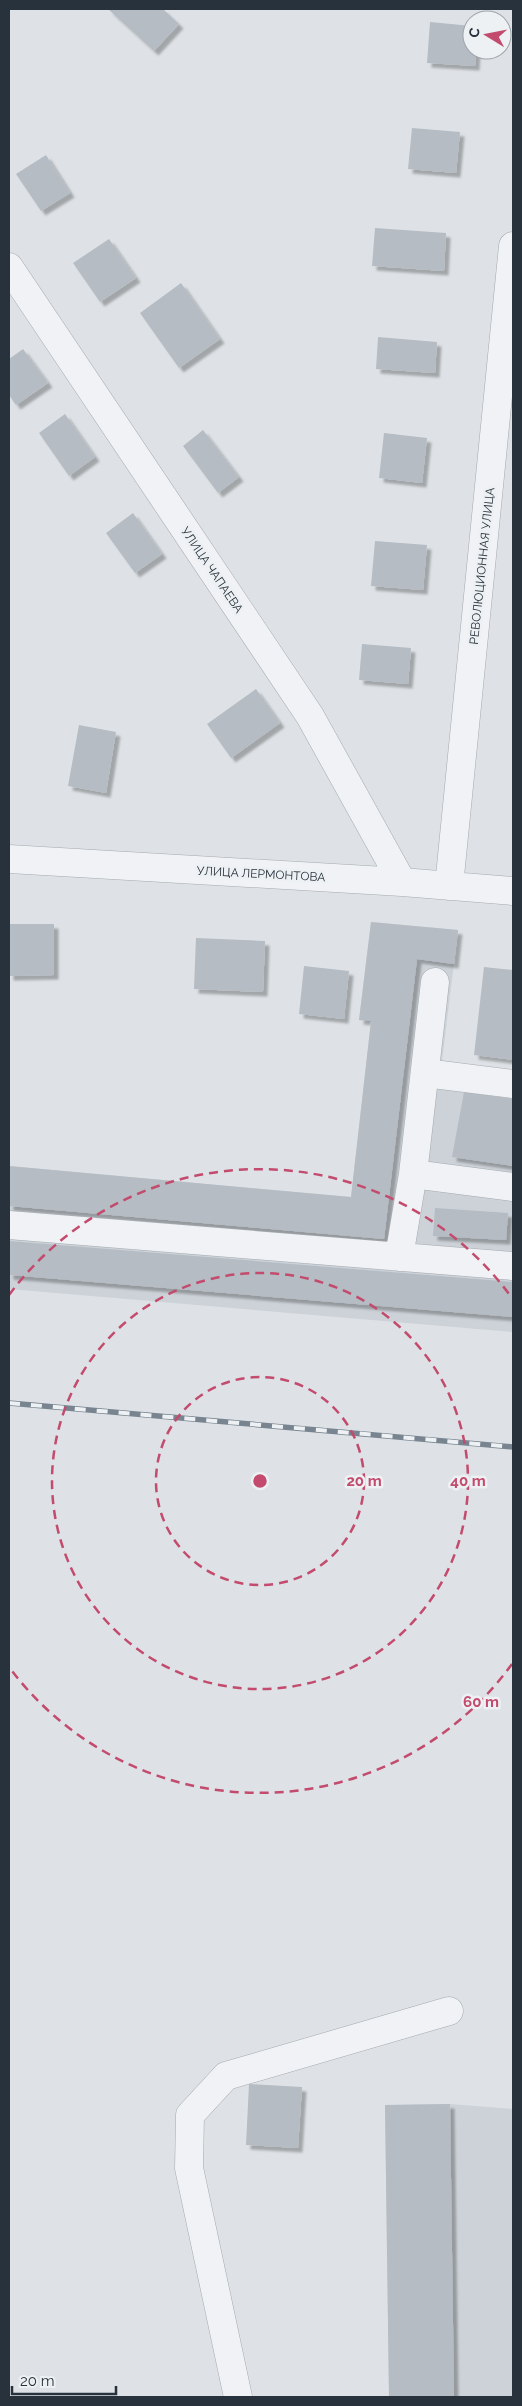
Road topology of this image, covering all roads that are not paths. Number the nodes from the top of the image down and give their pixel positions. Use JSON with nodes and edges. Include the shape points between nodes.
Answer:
{"nodes":[{"id":1,"x":513,"y":246,"type":"edge"},
{"id":2,"x":9,"y":267,"type":"edge"},
{"id":3,"x":509,"y":331,"type":"edge"},
{"id":4,"x":9,"y":860,"type":"edge"},
{"id":5,"x":402,"y":882,"type":"junction"},
{"id":6,"x":449,"y":886,"type":"junction"},
{"id":7,"x":513,"y":890,"type":"edge"},
{"id":8,"x":435,"y":982,"type":"dead end"},
{"id":9,"x":425,"y":1073,"type":"junction"},
{"id":10,"x":513,"y":1084,"type":"edge"},
{"id":11,"x":413,"y":1174,"type":"junction"},
{"id":12,"x":513,"y":1187,"type":"edge"},
{"id":13,"x":9,"y":1225,"type":"edge"},
{"id":14,"x":399,"y":1257,"type":"junction"},
{"id":15,"x":513,"y":1266,"type":"edge"},
{"id":16,"x":449,"y":2011,"type":"dead end"},
{"id":17,"x":238,"y":2397,"type":"edge"}],
"edges":[{"from":1,"to":3,"type":"street","name":"РЕВОЛЮЦИОННАЯ УЛИЦА"},
{"from":2,"to":5,"type":"street","name":"УЛИЦА ЧАПАЕВА","via":[[310,716]]},
{"from":3,"to":6,"type":"street","name":"РЕВОЛЮЦИОННАЯ УЛИЦА"},
{"from":4,"to":5,"type":"street","name":"УЛИЦА ЛЕРМОНТОВА"},
{"from":5,"to":6,"type":"street","name":"УЛИЦА ЛЕРМОНТОВА"},
{"from":6,"to":7,"type":"street","name":"УЛИЦА ЛЕРМОНТОВА"},
{"from":8,"to":9,"type":"street"},
{"from":9,"to":10,"type":"street"},
{"from":9,"to":11,"type":"street"},
{"from":11,"to":12,"type":"street"},
{"from":11,"to":14,"type":"street"},
{"from":13,"to":14,"type":"street"},
{"from":14,"to":15,"type":"street"},
{"from":16,"to":17,"type":"street","via":[[226,2076],[190,2115],[189,2168]]}]}
